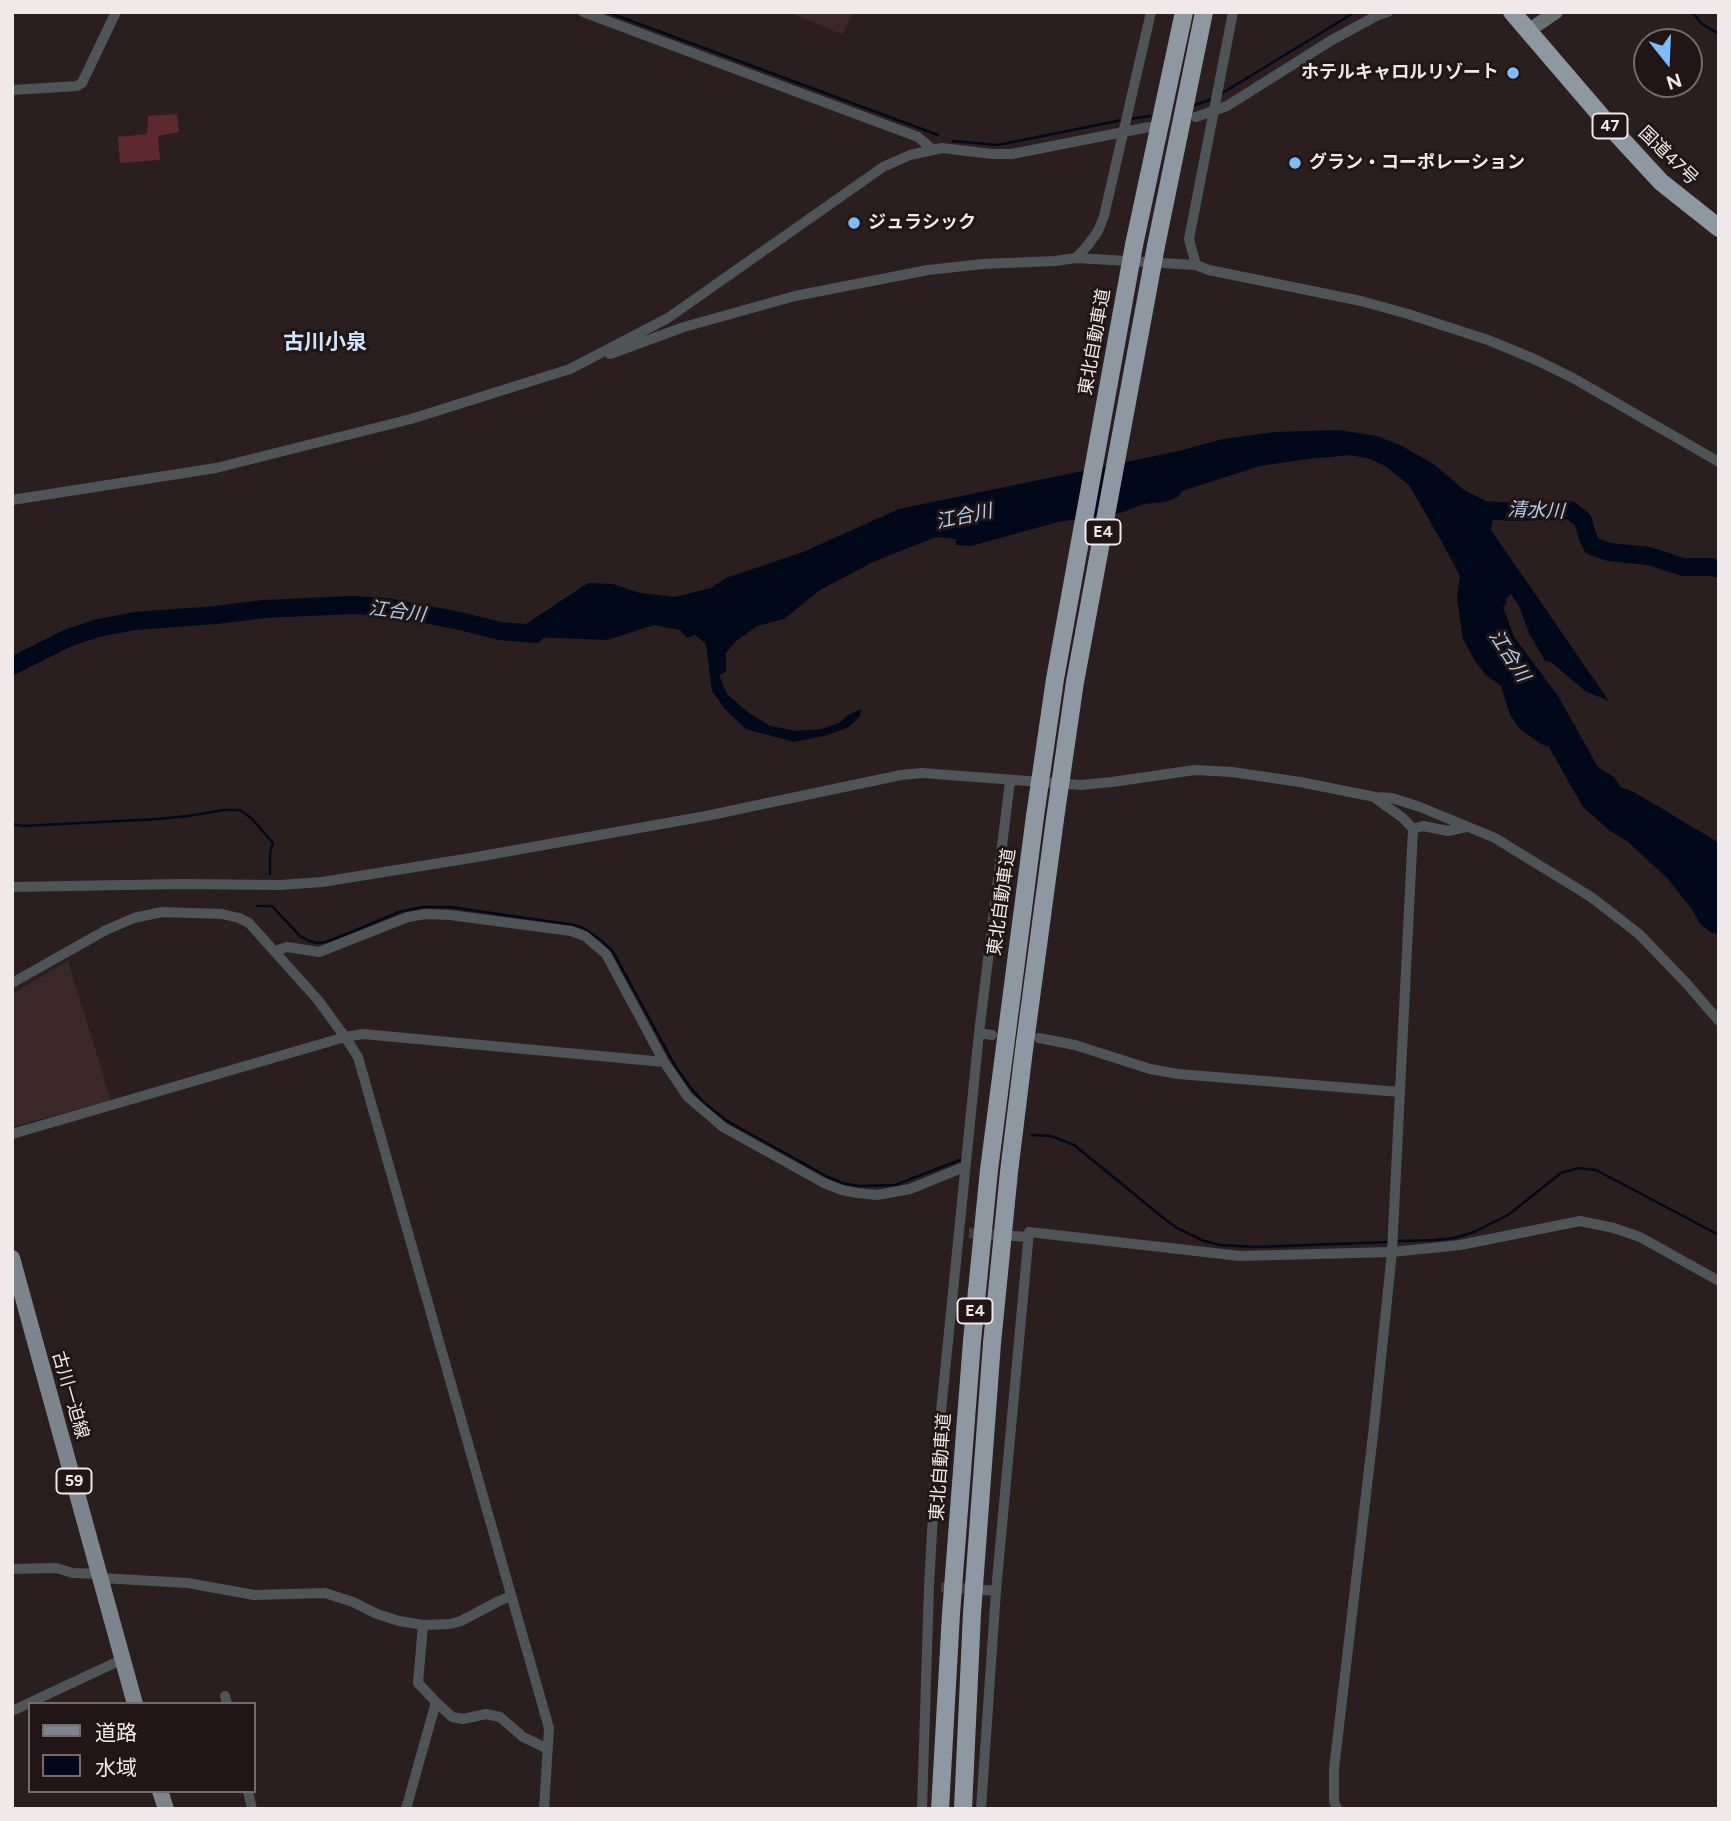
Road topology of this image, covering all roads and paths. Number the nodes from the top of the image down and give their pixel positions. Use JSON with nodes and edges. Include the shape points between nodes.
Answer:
{"nodes":[{"id":1,"x":116,"y":12,"type":"edge"},
{"id":2,"x":583,"y":12,"type":"edge"},
{"id":3,"x":1151,"y":12,"type":"edge"},
{"id":4,"x":1184,"y":12,"type":"edge"},
{"id":5,"x":1204,"y":12,"type":"edge"},
{"id":6,"x":1233,"y":12,"type":"edge"},
{"id":7,"x":1388,"y":12,"type":"edge"},
{"id":8,"x":1512,"y":12,"type":"edge"},
{"id":9,"x":1556,"y":12,"type":"edge"},
{"id":10,"x":1528,"y":31,"type":"junction"},
{"id":11,"x":12,"y":90,"type":"edge"},
{"id":12,"x":1213,"y":112,"type":"junction"},
{"id":13,"x":1196,"y":117,"type":"dead end"},
{"id":14,"x":1127,"y":123,"type":"junction"},
{"id":15,"x":1149,"y":127,"type":"dead end"},
{"id":16,"x":932,"y":149,"type":"junction"},
{"id":17,"x":1719,"y":228,"type":"edge"},
{"id":18,"x":1076,"y":258,"type":"junction"},
{"id":19,"x":1196,"y":265,"type":"junction"},
{"id":20,"x":570,"y":369,"type":"junction"},
{"id":21,"x":1719,"y":462,"type":"edge"},
{"id":22,"x":12,"y":500,"type":"edge"},
{"id":23,"x":1010,"y":780,"type":"junction"},
{"id":24,"x":1375,"y":797,"type":"junction"},
{"id":25,"x":1466,"y":827,"type":"junction"},
{"id":26,"x":1413,"y":829,"type":"junction"},
{"id":27,"x":12,"y":887,"type":"edge"},
{"id":28,"x":275,"y":951,"type":"junction"},
{"id":29,"x":12,"y":983,"type":"edge"},
{"id":30,"x":1719,"y":1021,"type":"edge"},
{"id":31,"x":979,"y":1033,"type":"junction"},
{"id":32,"x":992,"y":1035,"type":"dead end"},
{"id":33,"x":345,"y":1037,"type":"junction"},
{"id":34,"x":1039,"y":1038,"type":"dead end"},
{"id":35,"x":664,"y":1062,"type":"junction"},
{"id":36,"x":1400,"y":1092,"type":"junction"},
{"id":37,"x":12,"y":1134,"type":"edge"},
{"id":38,"x":964,"y":1167,"type":"junction"},
{"id":39,"x":1013,"y":1236,"type":"tunnel mouth"},
{"id":40,"x":1028,"y":1237,"type":"junction"},
{"id":41,"x":1392,"y":1252,"type":"junction"},
{"id":42,"x":12,"y":1258,"type":"edge"},
{"id":43,"x":1719,"y":1281,"type":"edge"},
{"id":44,"x":12,"y":1569,"type":"edge"},
{"id":45,"x":101,"y":1576,"type":"junction"},
{"id":46,"x":929,"y":1586,"type":"junction"},
{"id":47,"x":941,"y":1587,"type":"tunnel mouth"},
{"id":48,"x":984,"y":1590,"type":"tunnel mouth"},
{"id":49,"x":996,"y":1591,"type":"junction"},
{"id":50,"x":511,"y":1596,"type":"junction"},
{"id":51,"x":423,"y":1625,"type":"junction"},
{"id":52,"x":123,"y":1658,"type":"junction"},
{"id":53,"x":31,"y":1702,"type":"edge"},
{"id":54,"x":134,"y":1702,"type":"edge"},
{"id":55,"x":436,"y":1702,"type":"junction"},
{"id":56,"x":28,"y":1703,"type":"edge"},
{"id":57,"x":12,"y":1711,"type":"edge"},
{"id":58,"x":548,"y":1749,"type":"junction"},
{"id":59,"x":405,"y":1809,"type":"edge"},
{"id":60,"x":544,"y":1809,"type":"edge"},
{"id":61,"x":922,"y":1809,"type":"edge"},
{"id":62,"x":940,"y":1809,"type":"edge"},
{"id":63,"x":963,"y":1809,"type":"edge"},
{"id":64,"x":981,"y":1809,"type":"edge"},
{"id":65,"x":1338,"y":1809,"type":"edge"}],
"edges":[{"from":1,"to":11,"type":"street","via":[[82,83]]},
{"from":2,"to":16,"type":"street","via":[[918,137]]},
{"from":3,"to":14,"type":"street"},
{"from":4,"to":62,"type":"highway","name":"東北自動車道","number":"E4","bridge":true,"via":[[1134,245],[1055,679],[1035,816],[973,1328]]},
{"from":5,"to":63,"type":"highway","number":"E4","bridge":true,"via":[[1075,682],[1022,1063],[992,1343]]},
{"from":6,"to":12,"type":"street"},
{"from":7,"to":12,"type":"street"},
{"from":8,"to":10,"type":"highway","name":"国道47号","number":"47"},
{"from":9,"to":10,"type":"street"},
{"from":10,"to":17,"type":"highway","name":"国道47号","number":"47","via":[[1661,182]]},
{"from":12,"to":13,"type":"street"},
{"from":12,"to":19,"type":"street","via":[[1189,239]]},
{"from":14,"to":15,"type":"street"},
{"from":14,"to":16,"type":"street","via":[[1012,153]]},
{"from":14,"to":18,"type":"street","via":[[1104,216]]},
{"from":16,"to":20,"type":"street","via":[[883,167],[668,318]]},
{"from":18,"to":19,"type":"street"},
{"from":18,"to":20,"type":"street","via":[[928,270],[795,296],[684,327]]},
{"from":19,"to":21,"type":"street","via":[[1361,301],[1488,340],[1573,378]]},
{"from":20,"to":22,"type":"street","via":[[411,419],[216,468]]},
{"from":23,"to":24,"type":"street","via":[[1081,785],[1195,770],[1300,782]]},
{"from":23,"to":27,"type":"street","via":[[901,775],[706,816],[322,881]]},
{"from":23,"to":31,"type":"street"},
{"from":24,"to":25,"type":"street","via":[[1420,807]]},
{"from":24,"to":26,"type":"street"},
{"from":25,"to":26,"type":"street"},
{"from":25,"to":30,"type":"street","via":[[1495,838],[1591,897],[1639,934]]},
{"from":26,"to":36,"type":"street"},
{"from":28,"to":29,"type":"street","via":[[249,922],[239,918],[162,912],[106,930]]},
{"from":28,"to":33,"type":"street"},
{"from":28,"to":35,"type":"street","via":[[287,947],[319,952],[408,917],[426,915],[571,932],[585,936],[606,954]]},
{"from":31,"to":32,"type":"street"},
{"from":31,"to":38,"type":"street"},
{"from":33,"to":35,"type":"street","via":[[375,1034]]},
{"from":33,"to":37,"type":"street"},
{"from":33,"to":50,"type":"street","via":[[358,1057]]},
{"from":34,"to":36,"type":"street","via":[[1178,1074]]},
{"from":35,"to":38,"type":"street","via":[[688,1097],[723,1127],[842,1190],[877,1195],[893,1192]]},
{"from":36,"to":41,"type":"street"},
{"from":38,"to":46,"type":"street","via":[[963,1233],[936,1461]]},
{"from":39,"to":40,"type":"street"},
{"from":40,"to":41,"type":"street","via":[[1029,1232],[1240,1256]]},
{"from":40,"to":49,"type":"street"},
{"from":41,"to":43,"type":"street","via":[[1460,1245],[1580,1221],[1640,1237]]},
{"from":41,"to":65,"type":"street","via":[[1334,1769]]},
{"from":42,"to":45,"type":"main road","name":"古川一迫線","number":"59"},
{"from":44,"to":45,"type":"street","via":[[56,1568]]},
{"from":45,"to":51,"type":"street","via":[[188,1583],[254,1595],[325,1593],[399,1622]]},
{"from":45,"to":52,"type":"main road","name":"古川一迫線","number":"59"},
{"from":46,"to":47,"type":"street"},
{"from":46,"to":61,"type":"street"},
{"from":48,"to":49,"type":"street"},
{"from":49,"to":64,"type":"street"},
{"from":50,"to":51,"type":"street","via":[[461,1621]]},
{"from":50,"to":58,"type":"street","via":[[549,1728]]},
{"from":51,"to":55,"type":"street","via":[[418,1683]]},
{"from":52,"to":53,"type":"street"},
{"from":52,"to":54,"type":"main road","name":"古川一迫線","number":"59"},
{"from":55,"to":58,"type":"street","via":[[452,1717],[500,1717],[523,1737]]},
{"from":55,"to":59,"type":"street"},
{"from":56,"to":57,"type":"street"},
{"from":58,"to":60,"type":"street"}]}
